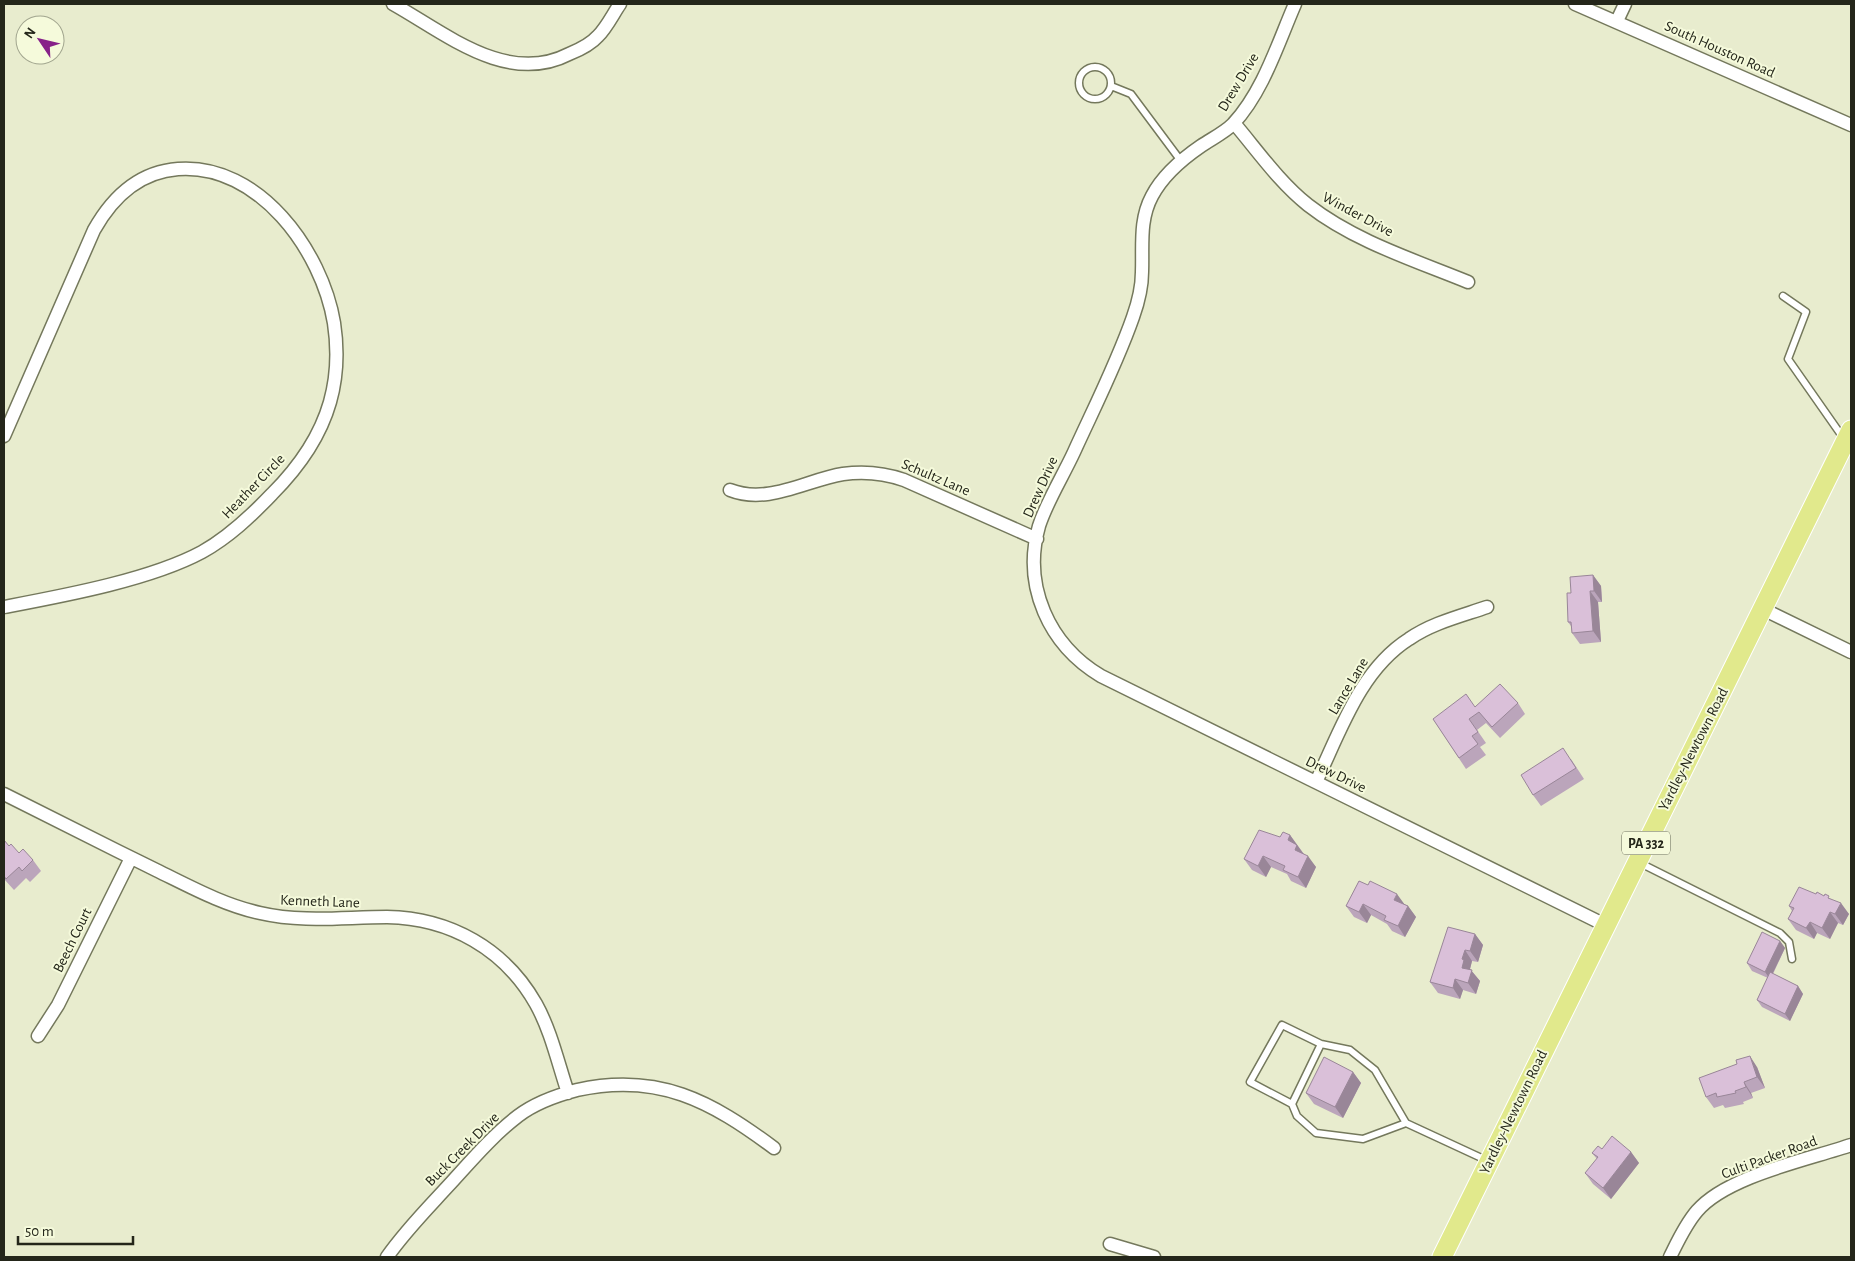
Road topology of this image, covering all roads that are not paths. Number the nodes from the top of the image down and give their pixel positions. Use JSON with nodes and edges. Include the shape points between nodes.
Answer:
{"nodes":[{"id":1,"x":393,"y":4,"type":"edge"},
{"id":2,"x":620,"y":4,"type":"edge"},
{"id":3,"x":1295,"y":4,"type":"edge"},
{"id":4,"x":1575,"y":4,"type":"edge"},
{"id":5,"x":1625,"y":4,"type":"edge"},
{"id":6,"x":1618,"y":21,"type":"junction"},
{"id":7,"x":1111,"y":86,"type":"junction"},
{"id":8,"x":1234,"y":123,"type":"junction"},
{"id":9,"x":1851,"y":125,"type":"edge"},
{"id":10,"x":1181,"y":161,"type":"junction"},
{"id":11,"x":1468,"y":282,"type":"dead end"},
{"id":12,"x":1783,"y":296,"type":"dead end"},
{"id":13,"x":4,"y":436,"type":"edge"},
{"id":14,"x":1849,"y":436,"type":"edge"},
{"id":15,"x":730,"y":490,"type":"dead end"},
{"id":16,"x":1037,"y":539,"type":"junction"},
{"id":17,"x":4,"y":607,"type":"edge"},
{"id":18,"x":1487,"y":607,"type":"dead end"},
{"id":19,"x":1762,"y":609,"type":"junction"},
{"id":20,"x":1851,"y":652,"type":"edge"},
{"id":21,"x":1316,"y":782,"type":"junction"},
{"id":22,"x":4,"y":794,"type":"edge"},
{"id":23,"x":131,"y":858,"type":"junction"},
{"id":24,"x":1636,"y":862,"type":"junction"},
{"id":25,"x":1605,"y":925,"type":"junction"},
{"id":26,"x":1792,"y":959,"type":"dead end"},
{"id":27,"x":38,"y":1036,"type":"dead end"},
{"id":28,"x":1321,"y":1044,"type":"junction"},
{"id":29,"x":568,"y":1093,"type":"junction"},
{"id":30,"x":1292,"y":1104,"type":"junction"},
{"id":31,"x":1406,"y":1123,"type":"junction"},
{"id":32,"x":1851,"y":1145,"type":"edge"},
{"id":33,"x":774,"y":1148,"type":"dead end"},
{"id":34,"x":1489,"y":1161,"type":"junction"},
{"id":35,"x":1110,"y":1244,"type":"dead end"},
{"id":36,"x":387,"y":1257,"type":"edge"},
{"id":37,"x":1154,"y":1257,"type":"edge"},
{"id":38,"x":1442,"y":1257,"type":"edge"},
{"id":39,"x":1670,"y":1257,"type":"edge"}],
"edges":[{"from":1,"to":2,"type":"street","via":[[486,56],[520,65],[544,64],[577,51],[596,38]]},
{"from":3,"to":8,"type":"street","name":"Drew Drive","via":[[1265,74]]},
{"from":4,"to":6,"type":"street","name":"South Houston Road"},
{"from":5,"to":6,"type":"street"},
{"from":6,"to":9,"type":"street","name":"South Houston Road"},
{"from":7,"to":7,"type":"lane","via":[[1109,75],[1100,68],[1089,68],[1081,75],[1079,86],[1085,96],[1096,99],[1106,95]]},
{"from":7,"to":10,"type":"lane","via":[[1131,94]]},
{"from":8,"to":10,"type":"street","name":"Drew Drive"},
{"from":8,"to":11,"type":"street","name":"Winder Drive","via":[[1306,204],[1358,236]]},
{"from":10,"to":16,"type":"street","name":"Drew Drive","via":[[1152,196],[1143,226],[1140,292],[1133,317],[1108,379],[1046,511]]},
{"from":12,"to":14,"type":"lane","via":[[1806,312],[1788,359]]},
{"from":13,"to":17,"type":"street","name":"Heather Circle","via":[[94,230],[104,212],[125,189],[171,169],[192,168],[221,173],[241,182],[264,199],[304,248],[330,305],[336,351],[335,376],[322,424],[284,482],[245,522],[200,553],[122,581]]},
{"from":14,"to":19,"type":"main road","name":"Yardley-Newtown Road","number":"PA 332"},
{"from":15,"to":16,"type":"street","name":"Schultz Lane","via":[[743,495],[779,492],[841,474],[886,474]]},
{"from":16,"to":21,"type":"street","name":"Drew Drive","via":[[1034,563],[1044,613],[1052,630],[1077,659],[1101,676]]},
{"from":18,"to":21,"type":"street","name":"Lance Lane","via":[[1442,622],[1394,649],[1364,686]]},
{"from":19,"to":20,"type":"street"},
{"from":19,"to":24,"type":"main road","name":"Yardley-Newtown Road","number":"PA 332"},
{"from":21,"to":25,"type":"street","name":"Drew Drive"},
{"from":22,"to":23,"type":"street","name":"Kenneth Lane"},
{"from":23,"to":27,"type":"street","name":"Beech Court","via":[[58,1005]]},
{"from":23,"to":29,"type":"street","name":"Kenneth Lane","via":[[223,902],[259,913],[295,919],[406,918],[431,922],[477,941],[502,960],[536,1004]]},
{"from":24,"to":25,"type":"main road","name":"Yardley-Newtown Road","number":"PA 332"},
{"from":24,"to":26,"type":"lane","via":[[1780,933],[1790,942]]},
{"from":25,"to":34,"type":"main road","name":"Yardley-Newtown Road","number":"PA 332"},
{"from":28,"to":30,"type":"lane"},
{"from":28,"to":30,"type":"lane","via":[[1282,1025],[1250,1082]]},
{"from":28,"to":31,"type":"lane","via":[[1350,1050],[1374,1070]]},
{"from":29,"to":33,"type":"street","name":"Buck Creek Drive","via":[[590,1087],[620,1085],[663,1089],[708,1104]]},
{"from":29,"to":36,"type":"street","name":"Buck Creek Drive","via":[[534,1106],[474,1156]]},
{"from":30,"to":31,"type":"lane","via":[[1297,1116],[1316,1133],[1363,1139]]},
{"from":31,"to":34,"type":"lane"},
{"from":32,"to":39,"type":"street","name":"Culti Packer Road","via":[[1724,1189],[1698,1210]]},
{"from":34,"to":38,"type":"main road","name":"Yardley-Newtown Road","number":"PA 332"},
{"from":35,"to":37,"type":"street"}]}
